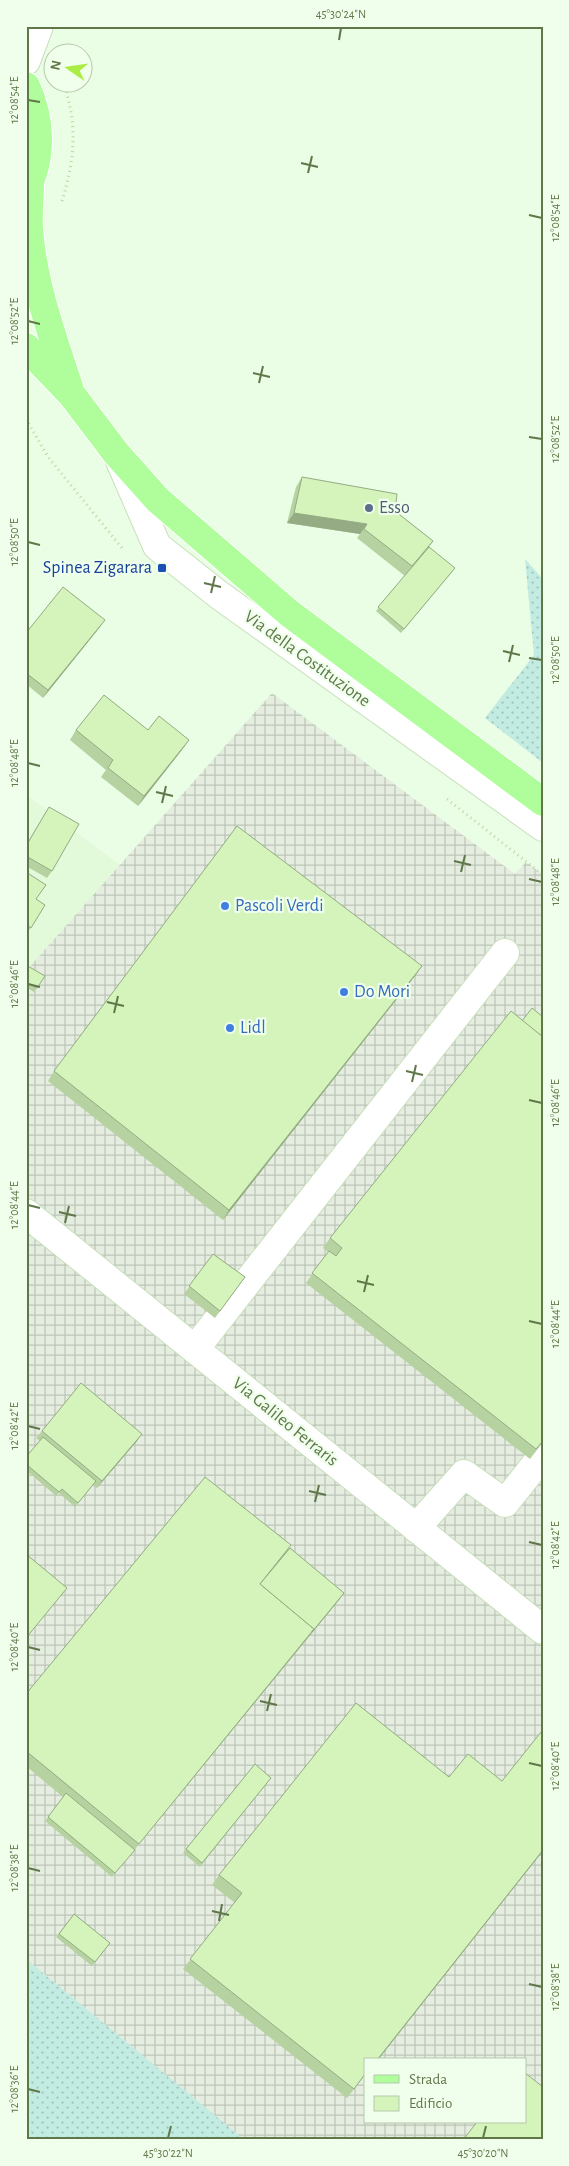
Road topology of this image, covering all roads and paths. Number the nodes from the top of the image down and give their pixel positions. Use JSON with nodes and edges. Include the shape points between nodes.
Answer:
{"nodes":[{"id":1,"x":40,"y":26,"type":"edge"},
{"id":2,"x":26,"y":61,"type":"edge"},
{"id":3,"x":26,"y":86,"type":"edge"},
{"id":4,"x":66,"y":92,"type":"edge"},
{"id":5,"x":28,"y":186,"type":"edge"},
{"id":6,"x":61,"y":204,"type":"dead end"},
{"id":7,"x":26,"y":347,"type":"edge"},
{"id":8,"x":72,"y":395,"type":"junction"},
{"id":9,"x":116,"y":453,"type":"junction"},
{"id":10,"x":543,"y":802,"type":"edge"},
{"id":11,"x":543,"y":827,"type":"edge"},
{"id":12,"x":505,"y":953,"type":"dead end"},
{"id":13,"x":26,"y":1213,"type":"edge"},
{"id":14,"x":194,"y":1349,"type":"junction"},
{"id":15,"x":543,"y":1455,"type":"edge"},
{"id":16,"x":416,"y":1528,"type":"junction"},
{"id":17,"x":543,"y":1630,"type":"edge"}],
"edges":[{"from":1,"to":2,"type":"street"},
{"from":3,"to":5,"type":"main road","name":"Via della Costituzione","via":[[33,101],[38,128],[38,156]]},
{"from":4,"to":6,"type":"path","via":[[74,126],[74,149]]},
{"from":5,"to":8,"type":"main road","name":"Via della Costituzione","via":[[32,260]]},
{"from":7,"to":8,"type":"main road","name":"Via della Costituzione"},
{"from":8,"to":9,"type":"main road","name":"Via della Costituzione"},
{"from":9,"to":10,"type":"main road","name":"Via della Costituzione","via":[[158,500],[289,613]]},
{"from":9,"to":11,"type":"street","name":"Via della Costituzione","via":[[157,546],[219,595]]},
{"from":12,"to":14,"type":"street"},
{"from":13,"to":14,"type":"street","name":"Via Galileo Ferraris"},
{"from":14,"to":16,"type":"street","name":"Via Galileo Ferraris"},
{"from":15,"to":16,"type":"street","via":[[505,1503],[464,1474]]},
{"from":16,"to":17,"type":"street","name":"Via Galileo Ferraris"}]}
